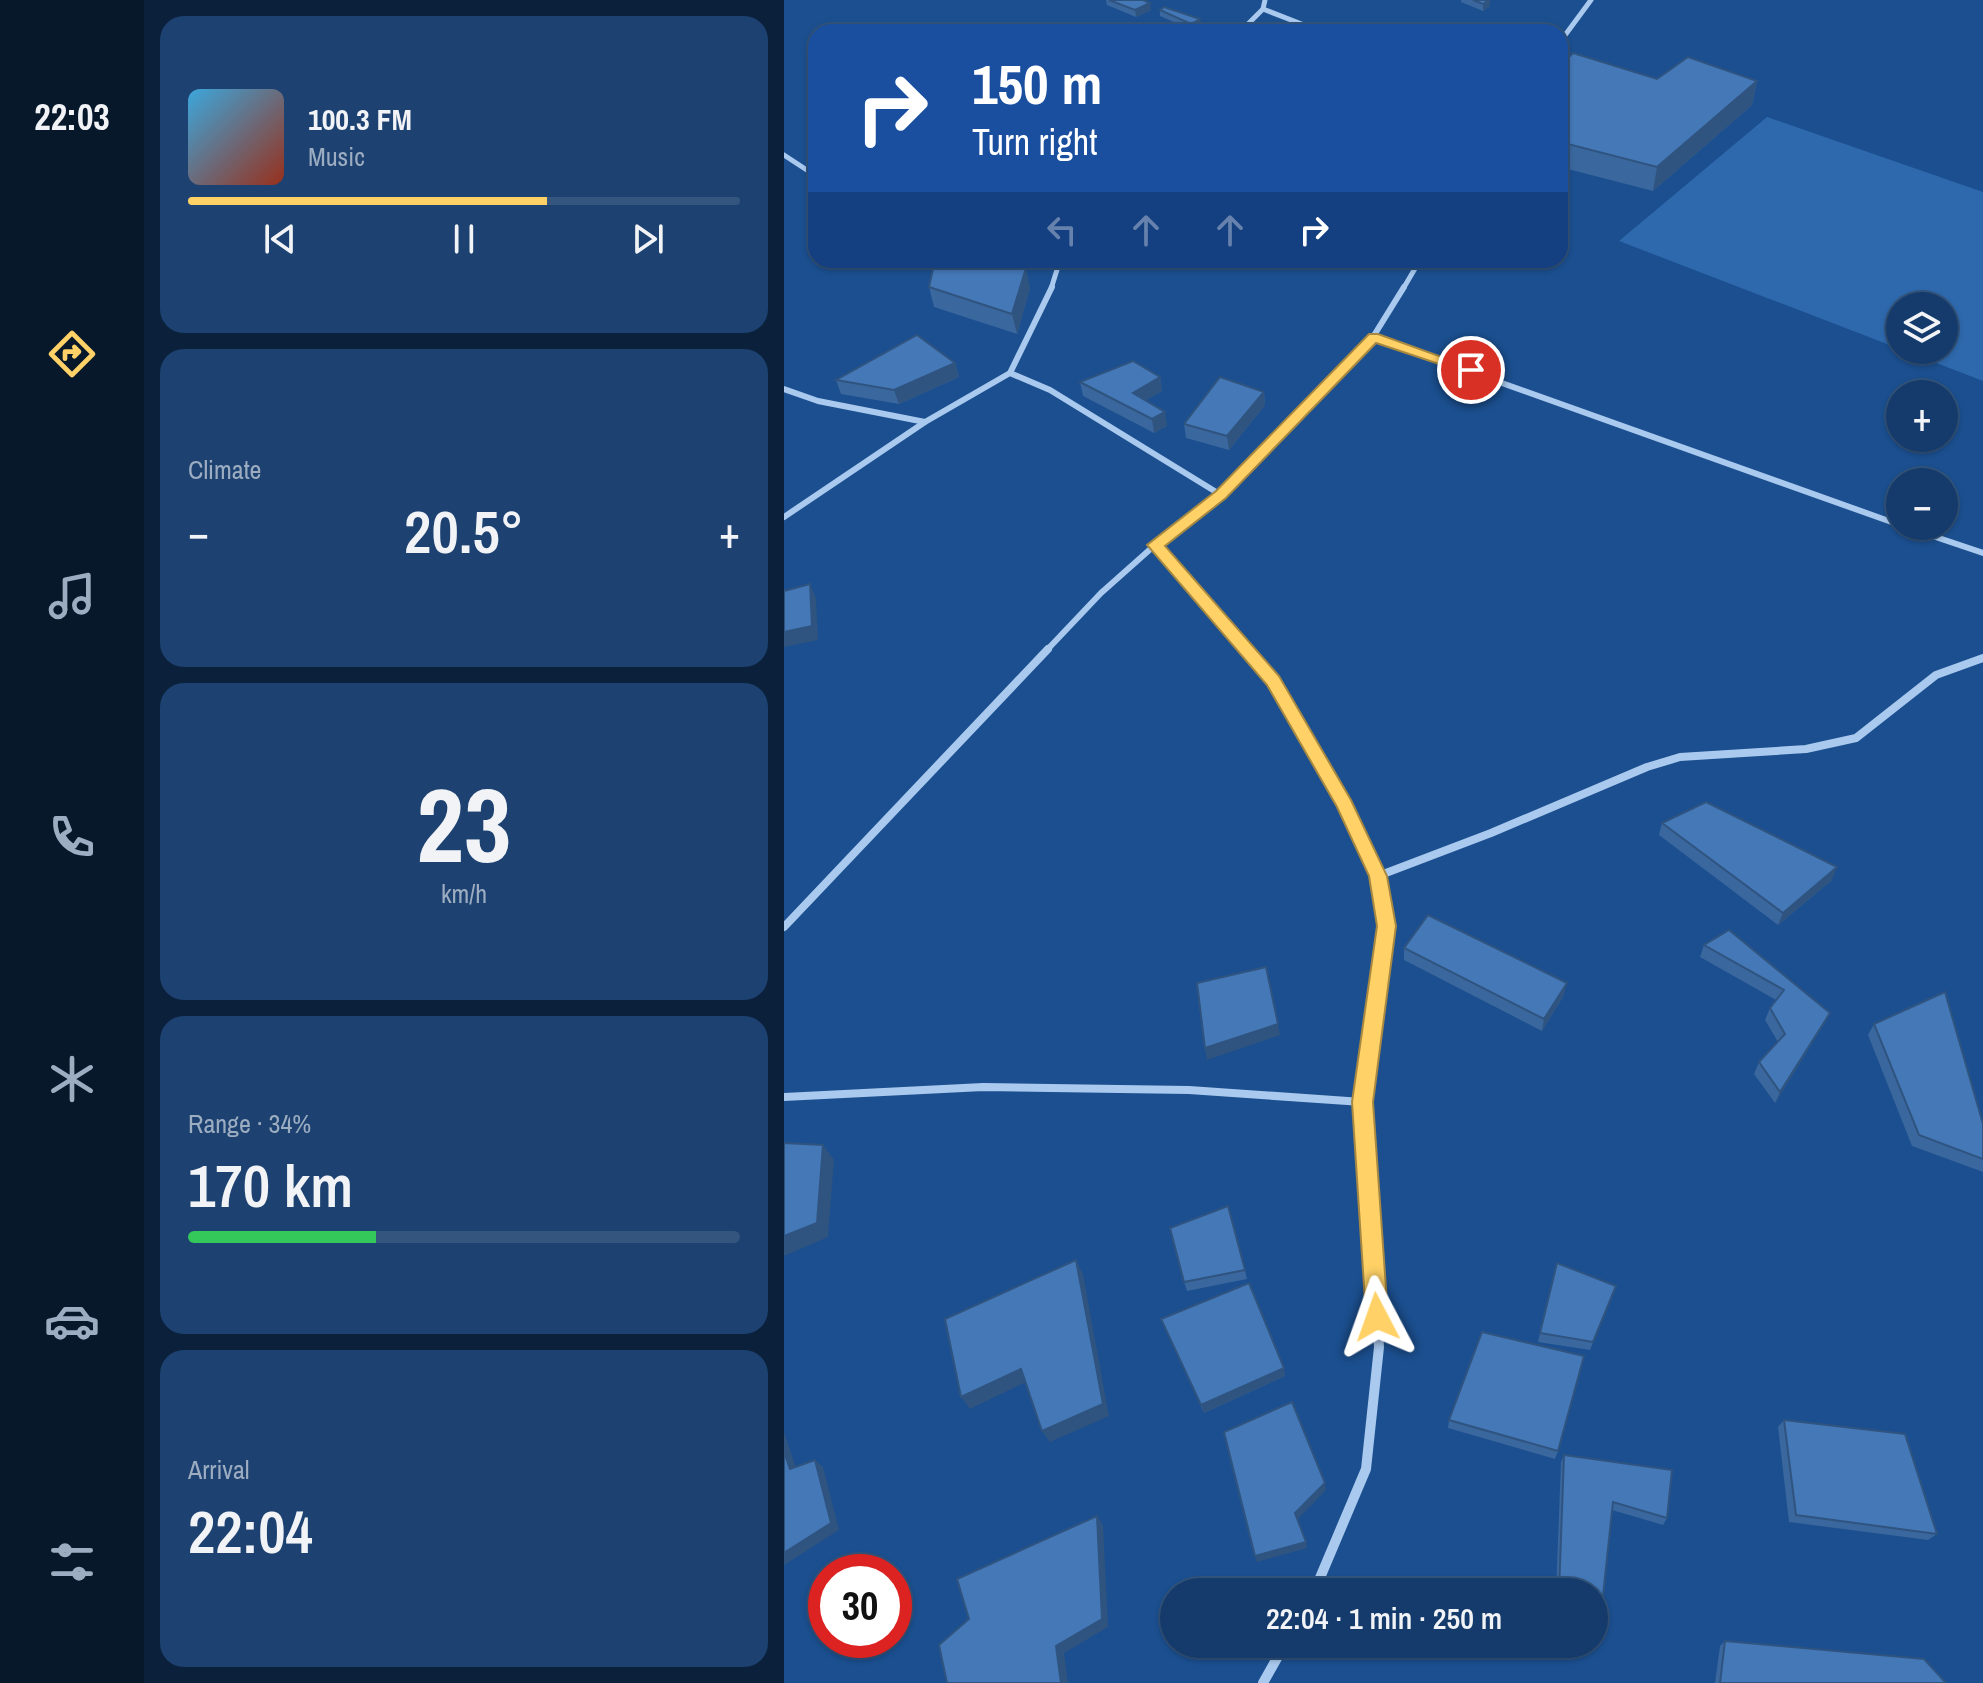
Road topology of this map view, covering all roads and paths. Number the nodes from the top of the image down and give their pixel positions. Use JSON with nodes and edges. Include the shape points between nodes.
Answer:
{"nodes":[{"id":1,"x":1265,"y":0,"type":"edge"},
{"id":2,"x":1591,"y":0,"type":"edge"},
{"id":3,"x":1263,"y":9,"type":"junction"},
{"id":4,"x":1248,"y":24,"type":"edge"},
{"id":5,"x":1301,"y":24,"type":"edge"},
{"id":6,"x":1568,"y":30,"type":"edge"},
{"id":7,"x":784,"y":155,"type":"edge"},
{"id":8,"x":808,"y":171,"type":"edge"},
{"id":9,"x":1058,"y":268,"type":"edge"},
{"id":10,"x":1415,"y":268,"type":"edge"},
{"id":11,"x":1373,"y":337,"type":"junction"},
{"id":12,"x":1010,"y":373,"type":"junction"},
{"id":13,"x":784,"y":389,"type":"edge"},
{"id":14,"x":925,"y":422,"type":"junction"},
{"id":15,"x":1221,"y":495,"type":"junction"},
{"id":16,"x":784,"y":517,"type":"edge"},
{"id":17,"x":1886,"y":519,"type":"edge"},
{"id":18,"x":1945,"y":540,"type":"edge"},
{"id":19,"x":1155,"y":545,"type":"junction"},
{"id":20,"x":1983,"y":553,"type":"edge"},
{"id":21,"x":1983,"y":658,"type":"edge"},
{"id":22,"x":1378,"y":876,"type":"junction"},
{"id":23,"x":784,"y":927,"type":"edge"},
{"id":24,"x":784,"y":1097,"type":"edge"},
{"id":25,"x":1362,"y":1102,"type":"junction"},
{"id":26,"x":1320,"y":1578,"type":"edge"},
{"id":27,"x":1277,"y":1658,"type":"edge"},
{"id":28,"x":1263,"y":1683,"type":"edge"}],
"edges":[{"from":1,"to":3,"type":"street"},
{"from":2,"to":6,"type":"street"},
{"from":3,"to":4,"type":"street"},
{"from":3,"to":5,"type":"street"},
{"from":7,"to":8,"type":"street"},
{"from":9,"to":12,"type":"street"},
{"from":10,"to":11,"type":"street"},
{"from":11,"to":15,"type":"street"},
{"from":11,"to":17,"type":"street"},
{"from":12,"to":14,"type":"street"},
{"from":12,"to":15,"type":"street","via":[[1050,390]]},
{"from":13,"to":14,"type":"street"},
{"from":14,"to":16,"type":"street"},
{"from":15,"to":19,"type":"street"},
{"from":18,"to":20,"type":"street"},
{"from":19,"to":22,"type":"street","via":[[1273,680],[1345,805]]},
{"from":19,"to":23,"type":"street","via":[[1090,604]]},
{"from":21,"to":22,"type":"street","via":[[1936,675],[1856,738],[1806,749],[1680,757]]},
{"from":22,"to":25,"type":"street","via":[[1387,926]]},
{"from":24,"to":25,"type":"street","via":[[983,1087],[1189,1090]]},
{"from":25,"to":26,"type":"street","via":[[1379,1347],[1366,1469]]},
{"from":27,"to":28,"type":"street"}]}
